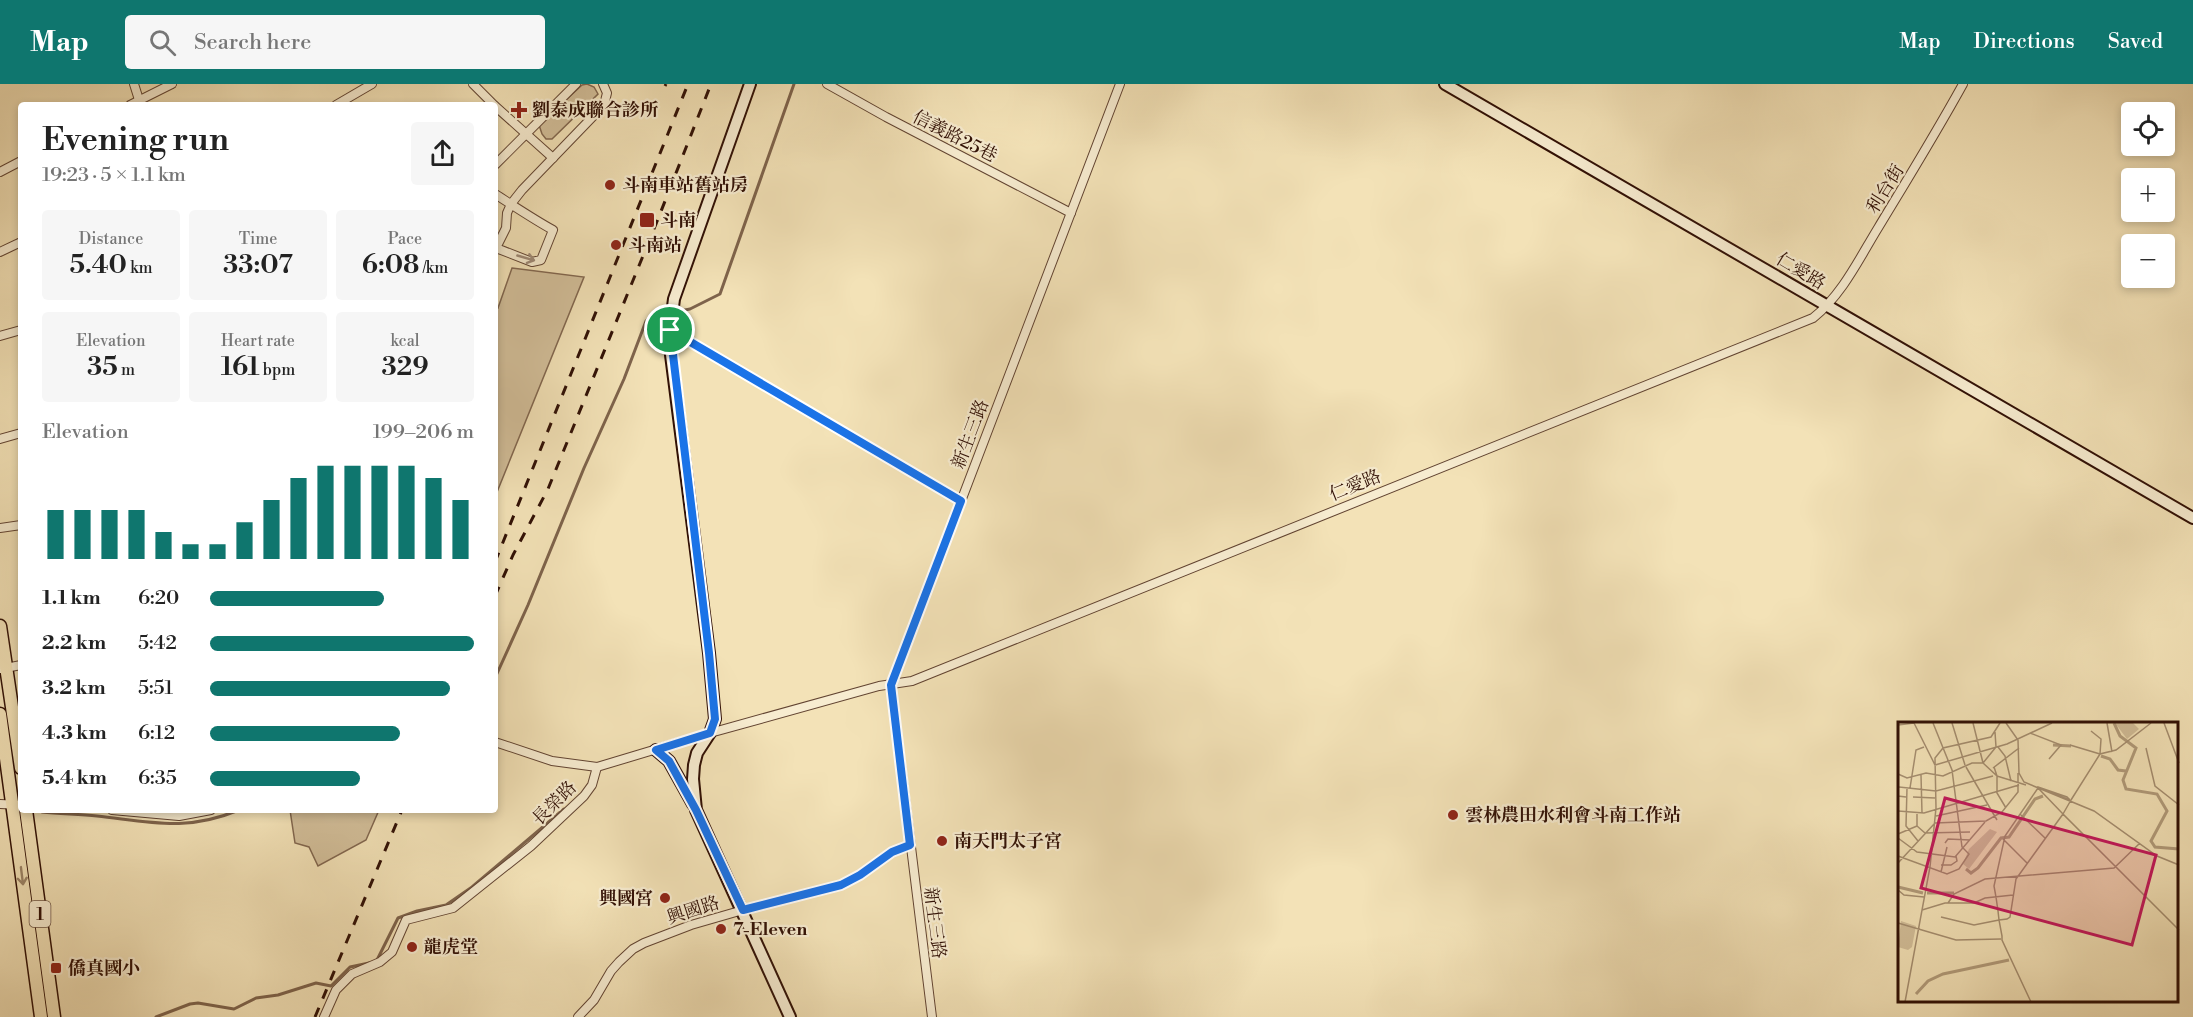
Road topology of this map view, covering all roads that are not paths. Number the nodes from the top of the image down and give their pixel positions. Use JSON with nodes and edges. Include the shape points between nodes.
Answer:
{"nodes":[{"id":1,"x":134,"y":84,"type":"edge"},
{"id":2,"x":172,"y":84,"type":"edge"},
{"id":3,"x":372,"y":84,"type":"edge"},
{"id":4,"x":473,"y":84,"type":"edge"},
{"id":5,"x":576,"y":84,"type":"edge"},
{"id":6,"x":603,"y":84,"type":"edge"},
{"id":7,"x":750,"y":84,"type":"edge"},
{"id":8,"x":827,"y":84,"type":"edge"},
{"id":9,"x":1120,"y":84,"type":"edge"},
{"id":10,"x":1445,"y":84,"type":"edge"},
{"id":11,"x":1963,"y":84,"type":"edge"},
{"id":12,"x":140,"y":102,"type":"edge"},
{"id":13,"x":142,"y":102,"type":"edge"},
{"id":14,"x":341,"y":102,"type":"edge"},
{"id":15,"x":490,"y":102,"type":"edge"},
{"id":16,"x":498,"y":110,"type":"edge"},
{"id":17,"x":525,"y":134,"type":"junction"},
{"id":18,"x":553,"y":158,"type":"junction"},
{"id":19,"x":498,"y":162,"type":"edge"},
{"id":20,"x":18,"y":163,"type":"edge"},
{"id":21,"x":0,"y":172,"type":"edge"},
{"id":22,"x":498,"y":196,"type":"edge"},
{"id":23,"x":511,"y":204,"type":"junction"},
{"id":24,"x":1071,"y":213,"type":"junction"},
{"id":25,"x":18,"y":243,"type":"edge"},
{"id":26,"x":498,"y":244,"type":"edge"},
{"id":27,"x":498,"y":249,"type":"edge"},
{"id":28,"x":0,"y":252,"type":"edge"},
{"id":29,"x":1828,"y":306,"type":"junction"},
{"id":30,"x":670,"y":330,"type":"junction"},
{"id":31,"x":18,"y":331,"type":"edge"},
{"id":32,"x":0,"y":336,"type":"edge"},
{"id":33,"x":18,"y":434,"type":"edge"},
{"id":34,"x":0,"y":439,"type":"edge"},
{"id":35,"x":961,"y":501,"type":"junction"},
{"id":36,"x":2193,"y":519,"type":"edge"},
{"id":37,"x":18,"y":525,"type":"edge"},
{"id":38,"x":0,"y":528,"type":"edge"},
{"id":39,"x":0,"y":626,"type":"edge"},
{"id":40,"x":18,"y":666,"type":"edge"},
{"id":41,"x":3,"y":668,"type":"edge"},
{"id":42,"x":891,"y":685,"type":"junction"},
{"id":43,"x":0,"y":714,"type":"edge"},
{"id":44,"x":710,"y":733,"type":"junction"},
{"id":45,"x":498,"y":743,"type":"edge"},
{"id":46,"x":656,"y":750,"type":"junction"},
{"id":47,"x":18,"y":751,"type":"edge"},
{"id":48,"x":597,"y":767,"type":"junction"},
{"id":49,"x":11,"y":805,"type":"edge"},
{"id":50,"x":696,"y":810,"type":"junction"},
{"id":51,"x":26,"y":813,"type":"edge"},
{"id":52,"x":152,"y":813,"type":"edge"},
{"id":53,"x":195,"y":813,"type":"edge"},
{"id":54,"x":910,"y":845,"type":"junction"},
{"id":55,"x":743,"y":910,"type":"junction"},
{"id":56,"x":41,"y":1017,"type":"edge"},
{"id":57,"x":54,"y":1017,"type":"edge"},
{"id":58,"x":324,"y":1017,"type":"edge"},
{"id":59,"x":578,"y":1017,"type":"edge"},
{"id":60,"x":790,"y":1017,"type":"edge"},
{"id":61,"x":932,"y":1017,"type":"edge"}],
"edges":[{"from":1,"to":12,"type":"street"},
{"from":2,"to":13,"type":"street"},
{"from":3,"to":14,"type":"street"},
{"from":4,"to":15,"type":"street"},
{"from":5,"to":17,"type":"street"},
{"from":6,"to":18,"type":"street","via":[[607,93],[604,105]]},
{"from":7,"to":30,"type":"street","via":[[674,299]]},
{"from":8,"to":24,"type":"street","name":"信義路25巷"},
{"from":9,"to":24,"type":"street","name":"新生三路"},
{"from":10,"to":29,"type":"street","name":"仁愛路"},
{"from":11,"to":29,"type":"street","name":"利台街"},
{"from":16,"to":17,"type":"street"},
{"from":17,"to":18,"type":"street"},
{"from":17,"to":19,"type":"street"},
{"from":18,"to":23,"type":"street"},
{"from":20,"to":21,"type":"street"},
{"from":22,"to":23,"type":"street"},
{"from":23,"to":26,"type":"street","one_way":true},
{"from":27,"to":23,"type":"street","one_way":true,"via":[[532,262],[541,260],[553,231]]},
{"from":24,"to":35,"type":"street","name":"新生三路"},
{"from":25,"to":28,"type":"street"},
{"from":29,"to":36,"type":"street","name":"仁愛路"},
{"from":29,"to":42,"type":"street","name":"仁愛路","via":[[1813,318],[1718,357],[912,681]]},
{"from":30,"to":35,"type":"street"},
{"from":30,"to":44,"type":"street","via":[[709,653],[715,719]]},
{"from":31,"to":32,"type":"street"},
{"from":33,"to":34,"type":"street"},
{"from":35,"to":42,"type":"street","name":"新生三路"},
{"from":37,"to":38,"type":"street"},
{"from":39,"to":41,"type":"main road"},
{"from":40,"to":41,"type":"street"},
{"from":41,"to":47,"type":"main road"},
{"from":42,"to":44,"type":"street"},
{"from":42,"to":54,"type":"street","name":"新生三路"},
{"from":43,"to":49,"type":"main road","number":"1"},
{"from":44,"to":46,"type":"street"},
{"from":44,"to":50,"type":"street","via":[[694,765]]},
{"from":45,"to":48,"type":"street","via":[[552,761]]},
{"from":46,"to":48,"type":"street"},
{"from":46,"to":50,"type":"street","via":[[669,761]]},
{"from":48,"to":58,"type":"street","name":"長榮路","via":[[584,796],[531,846],[453,908],[406,920],[392,952],[352,974],[336,990]]},
{"from":49,"to":56,"type":"main road","number":"1","one_way":true},
{"from":50,"to":55,"type":"street"},
{"from":51,"to":57,"type":"main road","number":"1"},
{"from":52,"to":53,"type":"street"},
{"from":54,"to":55,"type":"street","name":"興國路","via":[[841,885]]},
{"from":54,"to":61,"type":"street","name":"新生三路"},
{"from":55,"to":59,"type":"street","name":"興國路","via":[[691,925],[633,949],[611,971],[594,1000]]},
{"from":55,"to":60,"type":"street"}]}
